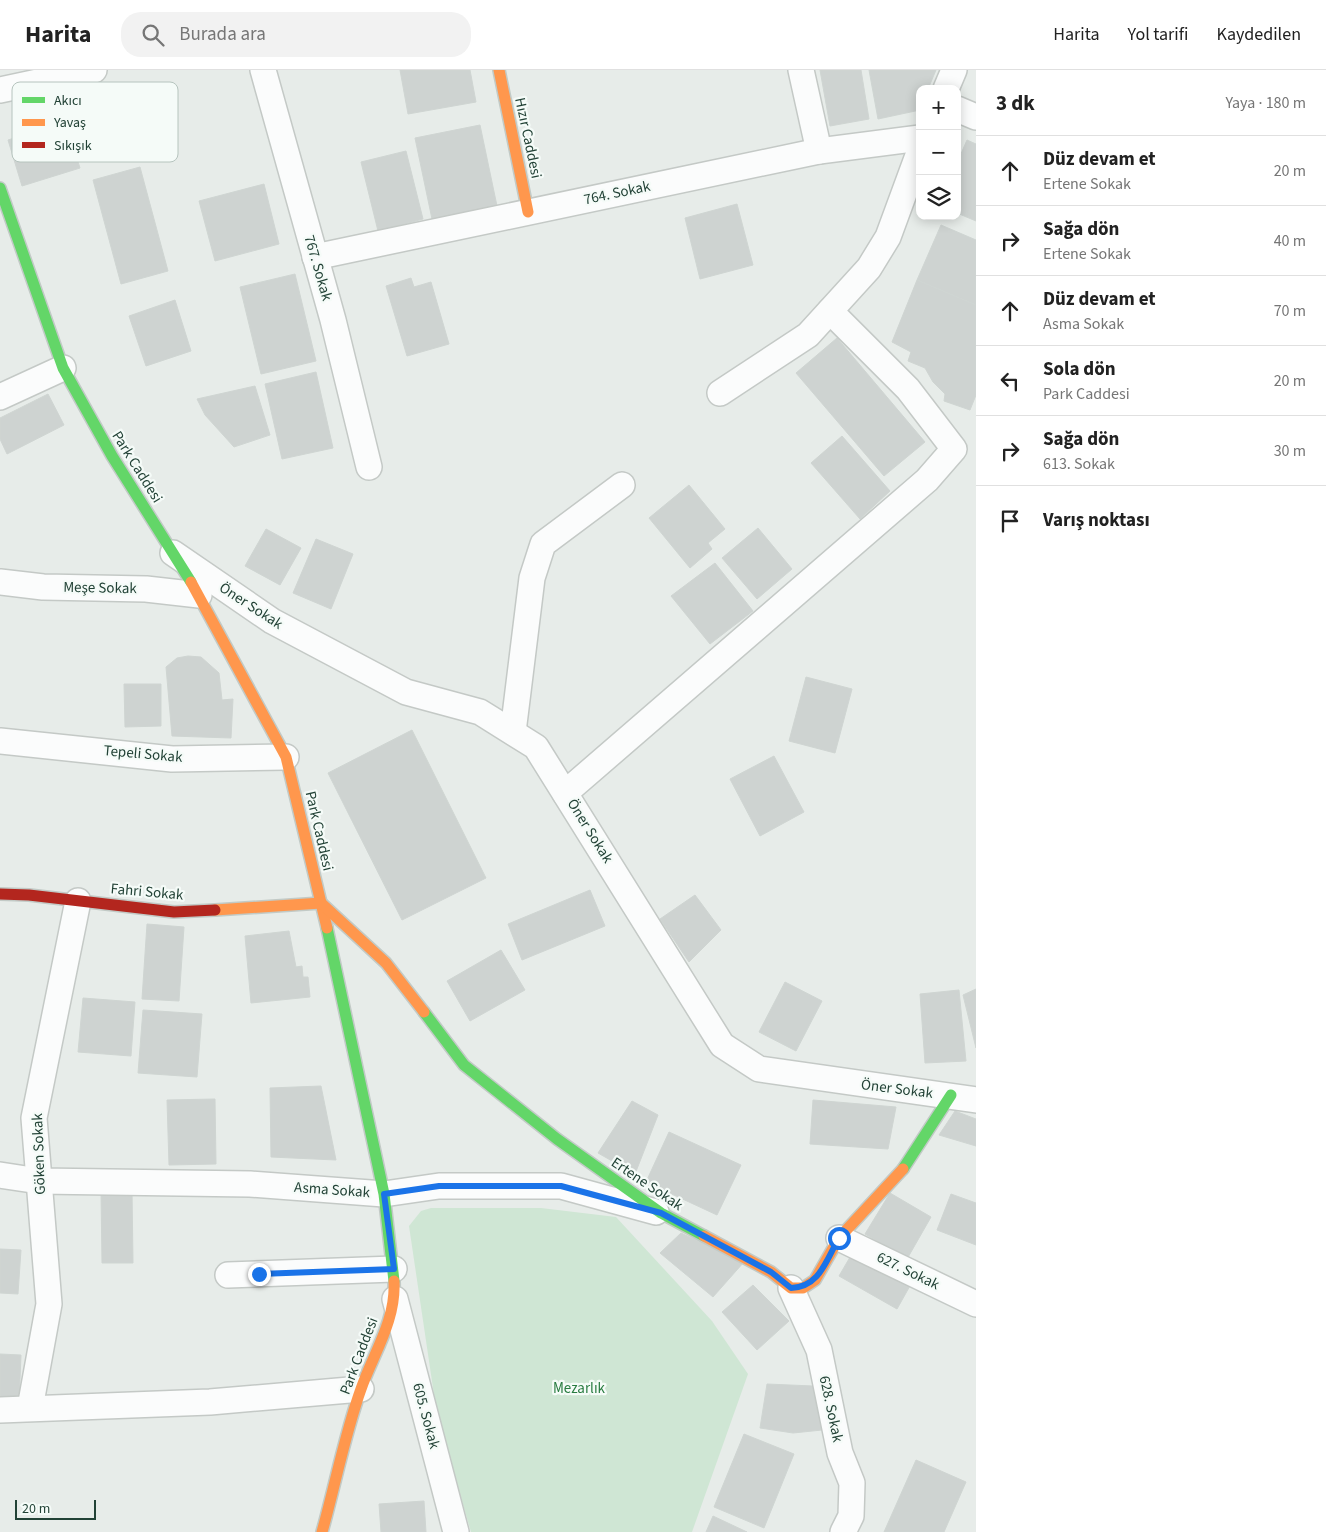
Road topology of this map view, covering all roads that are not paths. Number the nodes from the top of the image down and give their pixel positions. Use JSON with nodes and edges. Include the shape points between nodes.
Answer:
{"nodes":[{"id":1,"x":94,"y":70,"type":"edge"},
{"id":2,"x":263,"y":70,"type":"edge"},
{"id":3,"x":499,"y":70,"type":"edge"},
{"id":4,"x":801,"y":70,"type":"edge"},
{"id":5,"x":954,"y":70,"type":"edge"},
{"id":6,"x":38,"y":82,"type":"edge"},
{"id":7,"x":948,"y":85,"type":"edge"},
{"id":8,"x":961,"y":111,"type":"edge"},
{"id":9,"x":976,"y":117,"type":"edge"},
{"id":10,"x":916,"y":139,"type":"edge"},
{"id":11,"x":819,"y":151,"type":"junction"},
{"id":12,"x":916,"y":161,"type":"edge"},
{"id":13,"x":0,"y":188,"type":"edge"},
{"id":14,"x":528,"y":212,"type":"junction"},
{"id":15,"x":315,"y":256,"type":"junction"},
{"id":16,"x":830,"y":311,"type":"junction"},
{"id":17,"x":63,"y":368,"type":"junction"},
{"id":18,"x":720,"y":393,"type":"dead end"},
{"id":19,"x":0,"y":397,"type":"edge"},
{"id":20,"x":369,"y":467,"type":"dead end"},
{"id":21,"x":622,"y":485,"type":"dead end"},
{"id":22,"x":173,"y":553,"type":"junction"},
{"id":23,"x":0,"y":582,"type":"edge"},
{"id":24,"x":199,"y":595,"type":"junction"},
{"id":25,"x":513,"y":732,"type":"junction"},
{"id":26,"x":0,"y":741,"type":"edge"},
{"id":27,"x":286,"y":757,"type":"junction"},
{"id":28,"x":565,"y":793,"type":"junction"},
{"id":29,"x":0,"y":894,"type":"edge"},
{"id":30,"x":78,"y":901,"type":"junction"},
{"id":31,"x":321,"y":903,"type":"junction"},
{"id":32,"x":967,"y":1095,"type":"edge"},
{"id":33,"x":0,"y":1175,"type":"edge"},
{"id":34,"x":39,"y":1181,"type":"junction"},
{"id":35,"x":384,"y":1194,"type":"junction"},
{"id":36,"x":661,"y":1213,"type":"junction"},
{"id":37,"x":839,"y":1238,"type":"junction"},
{"id":38,"x":394,"y":1269,"type":"junction"},
{"id":39,"x":228,"y":1275,"type":"dead end"},
{"id":40,"x":791,"y":1288,"type":"junction"},
{"id":41,"x":395,"y":1299,"type":"junction"},
{"id":42,"x":976,"y":1304,"type":"edge"},
{"id":43,"x":361,"y":1389,"type":"junction"},
{"id":44,"x":30,"y":1408,"type":"junction"},
{"id":45,"x":0,"y":1410,"type":"edge"},
{"id":46,"x":322,"y":1532,"type":"edge"},
{"id":47,"x":456,"y":1532,"type":"edge"},
{"id":48,"x":843,"y":1532,"type":"edge"}],
"edges":[{"from":1,"to":6,"type":"street"},
{"from":2,"to":15,"type":"street","name":"767. Sokak"},
{"from":3,"to":14,"type":"street","name":"Hızır Caddesi"},
{"from":4,"to":11,"type":"street"},
{"from":5,"to":7,"type":"street"},
{"from":8,"to":9,"type":"street"},
{"from":10,"to":11,"type":"street","name":"764. Sokak"},
{"from":11,"to":14,"type":"street","name":"764. Sokak"},
{"from":12,"to":16,"type":"street","via":[[888,237],[870,268]]},
{"from":13,"to":17,"type":"street","name":"Park Caddesi"},
{"from":14,"to":15,"type":"street","name":"764. Sokak"},
{"from":15,"to":20,"type":"street","name":"767. Sokak"},
{"from":16,"to":18,"type":"street","via":[[808,335]]},
{"from":16,"to":28,"type":"street","via":[[908,389],[954,449],[926,480]]},
{"from":17,"to":19,"type":"street"},
{"from":17,"to":22,"type":"street","name":"Park Caddesi","via":[[112,456]]},
{"from":21,"to":25,"type":"street","via":[[543,544],[532,578]]},
{"from":22,"to":24,"type":"street","name":"Park Caddesi"},
{"from":22,"to":25,"type":"street","name":"Öner Sokak","via":[[272,621],[398,688],[480,712]]},
{"from":23,"to":24,"type":"street","name":"Meşe Sokak","via":[[44,587],[146,589]]},
{"from":24,"to":27,"type":"street","name":"Park Caddesi"},
{"from":25,"to":28,"type":"street","name":"Öner Sokak","via":[[536,746]]},
{"from":26,"to":27,"type":"street","name":"Tepeli Sokak","via":[[172,759]]},
{"from":27,"to":31,"type":"street","name":"Park Caddesi"},
{"from":28,"to":32,"type":"street","name":"Öner Sokak","via":[[722,1045],[759,1069]]},
{"from":29,"to":30,"type":"street","name":"Fahri Sokak"},
{"from":30,"to":31,"type":"street","name":"Fahri Sokak","via":[[174,912]]},
{"from":30,"to":34,"type":"street","name":"Göken Sokak","via":[[34,1118]]},
{"from":31,"to":35,"type":"street","name":"Park Caddesi"},
{"from":31,"to":36,"type":"street","name":"Ertene Sokak","via":[[386,963],[464,1065],[556,1139]]},
{"from":32,"to":37,"type":"street"},
{"from":33,"to":34,"type":"street","name":"Asma Sokak"},
{"from":34,"to":35,"type":"street","name":"Asma Sokak","via":[[250,1184]]},
{"from":34,"to":44,"type":"street","name":"Göken Sokak","via":[[49,1304]]},
{"from":35,"to":36,"type":"street","name":"Asma Sokak","via":[[439,1186],[561,1186]]},
{"from":35,"to":38,"type":"street","name":"Park Caddesi"},
{"from":36,"to":40,"type":"street","name":"Ertene Sokak","via":[[771,1272]]},
{"from":37,"to":40,"type":"street","via":[[815,1280],[803,1288]]},
{"from":37,"to":42,"type":"street","name":"627. Sokak"},
{"from":38,"to":39,"type":"street"},
{"from":38,"to":41,"type":"street","name":"Park Caddesi"},
{"from":40,"to":48,"type":"street","name":"628. Sokak","via":[[819,1350],[840,1453],[852,1483],[851,1516]]},
{"from":41,"to":43,"type":"street","name":"Park Caddesi","via":[[384,1338]]},
{"from":41,"to":47,"type":"street","name":"605. Sokak"},
{"from":43,"to":44,"type":"street","via":[[210,1402]]},
{"from":43,"to":46,"type":"street","name":"Park Caddesi"},
{"from":44,"to":45,"type":"street"}]}
